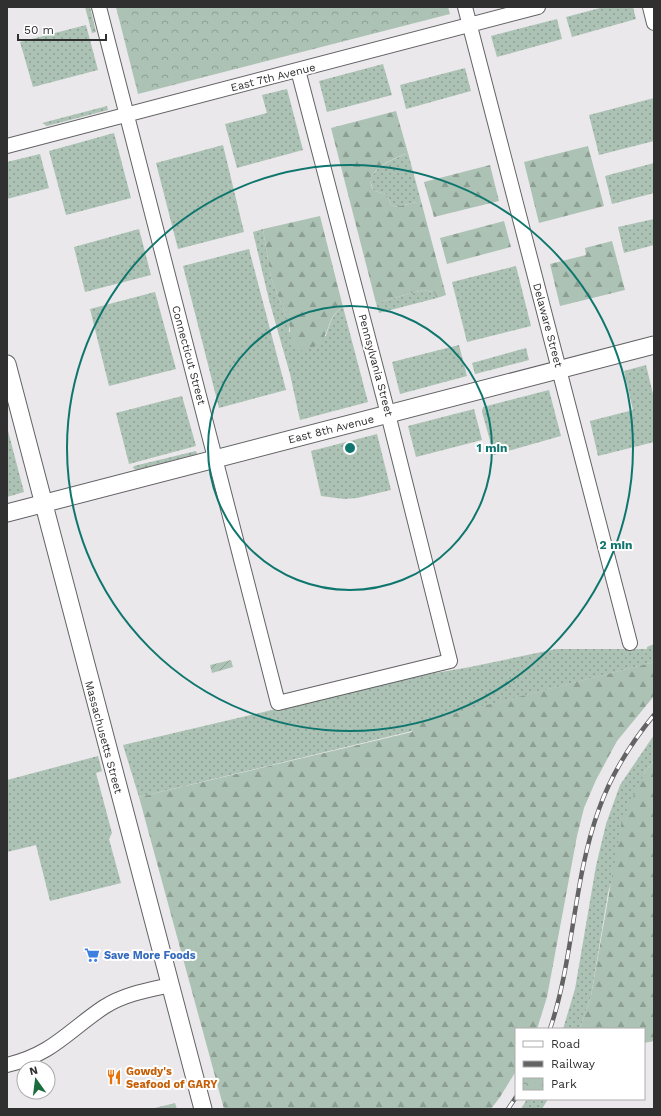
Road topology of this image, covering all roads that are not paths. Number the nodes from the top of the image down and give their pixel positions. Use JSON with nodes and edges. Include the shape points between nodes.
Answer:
{"nodes":[{"id":1,"x":99,"y":7,"type":"edge"},
{"id":2,"x":466,"y":7,"type":"edge"},
{"id":3,"x":538,"y":7,"type":"edge"},
{"id":4,"x":650,"y":7,"type":"edge"},
{"id":5,"x":654,"y":23,"type":"edge"},
{"id":6,"x":470,"y":25,"type":"junction"},
{"id":7,"x":298,"y":70,"type":"junction"},
{"id":8,"x":127,"y":115,"type":"junction"},
{"id":9,"x":7,"y":146,"type":"edge"},
{"id":10,"x":654,"y":345,"type":"edge"},
{"id":11,"x":7,"y":364,"type":"edge"},
{"id":12,"x":560,"y":370,"type":"junction"},
{"id":13,"x":388,"y":414,"type":"junction"},
{"id":14,"x":216,"y":459,"type":"junction"},
{"id":15,"x":43,"y":504,"type":"junction"},
{"id":16,"x":7,"y":513,"type":"edge"},
{"id":17,"x":630,"y":643,"type":"dead end"},
{"id":18,"x":278,"y":703,"type":"joint"},
{"id":19,"x":171,"y":985,"type":"junction"},
{"id":20,"x":7,"y":1065,"type":"edge"},
{"id":21,"x":203,"y":1109,"type":"edge"}],
"edges":[{"from":1,"to":8,"type":"street","name":"Connecticut Street"},
{"from":2,"to":6,"type":"street","name":"Delaware Street"},
{"from":3,"to":6,"type":"street","name":"East 7th Avenue"},
{"from":4,"to":5,"type":"street"},
{"from":6,"to":7,"type":"street","name":"East 7th Avenue"},
{"from":6,"to":12,"type":"street","name":"Delaware Street"},
{"from":7,"to":8,"type":"street","name":"East 7th Avenue"},
{"from":7,"to":13,"type":"street","name":"Pennsylvania Street"},
{"from":8,"to":9,"type":"street","name":"East 7th Avenue"},
{"from":8,"to":14,"type":"street","name":"Connecticut Street"},
{"from":10,"to":12,"type":"street","name":"East 8th Avenue"},
{"from":11,"to":15,"type":"street","name":"Massachusetts Street"},
{"from":12,"to":13,"type":"street","name":"East 8th Avenue"},
{"from":12,"to":17,"type":"street","name":"Delaware Street"},
{"from":13,"to":14,"type":"street","name":"East 8th Avenue"},
{"from":13,"to":18,"type":"street","name":"Pennsylvania Street","via":[[450,661]]},
{"from":14,"to":15,"type":"street","name":"East 8th Avenue"},
{"from":14,"to":18,"type":"street","name":"Connecticut Street"},
{"from":15,"to":16,"type":"street","name":"East 8th Avenue"},
{"from":15,"to":19,"type":"street","name":"Massachusetts Street"},
{"from":19,"to":20,"type":"street","via":[[122,998],[104,1007],[52,1047]]},
{"from":19,"to":21,"type":"street","name":"Massachusetts Street"}]}
